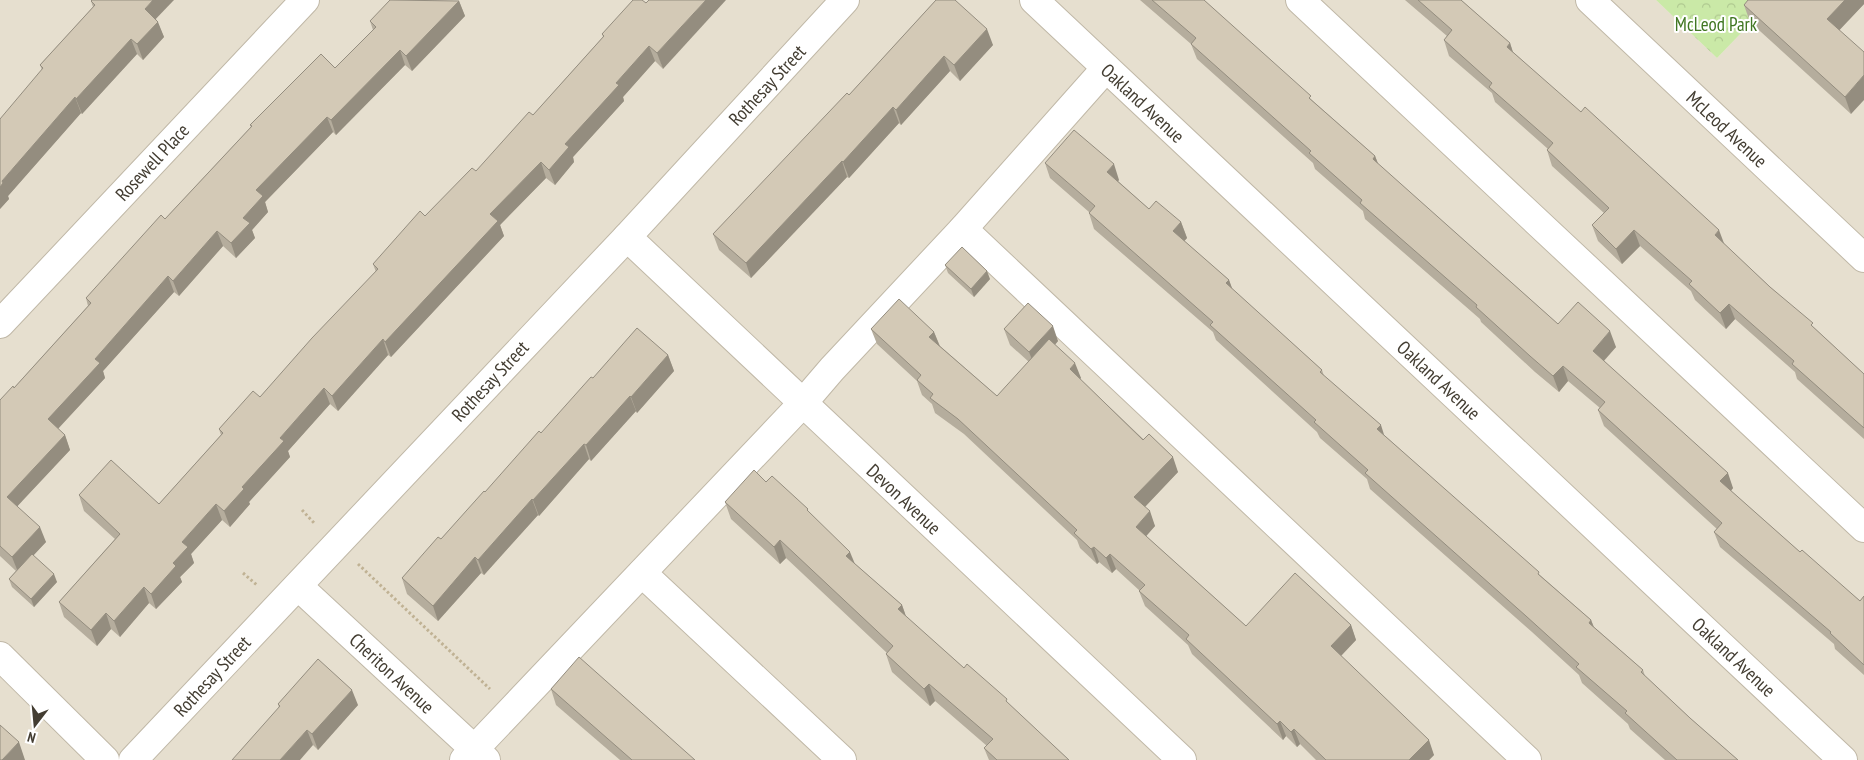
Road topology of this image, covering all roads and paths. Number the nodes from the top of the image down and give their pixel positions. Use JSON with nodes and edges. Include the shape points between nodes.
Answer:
{"nodes":[{"id":1,"x":304,"y":0,"type":"edge"},
{"id":2,"x":845,"y":0,"type":"edge"},
{"id":3,"x":1034,"y":0,"type":"edge"},
{"id":4,"x":1300,"y":0,"type":"edge"},
{"id":5,"x":1590,"y":0,"type":"edge"},
{"id":6,"x":1106,"y":68,"type":"junction"},
{"id":7,"x":963,"y":229,"type":"junction"},
{"id":8,"x":627,"y":237,"type":"junction"},
{"id":9,"x":1864,"y":258,"type":"edge"},
{"id":10,"x":0,"y":324,"type":"edge"},
{"id":11,"x":802,"y":404,"type":"junction"},
{"id":12,"x":302,"y":510,"type":"dead end"},
{"id":13,"x":1864,"y":528,"type":"edge"},
{"id":14,"x":336,"y":544,"type":"junction"},
{"id":15,"x":642,"y":573,"type":"junction"},
{"id":16,"x":298,"y":586,"type":"junction"},
{"id":17,"x":0,"y":656,"type":"edge"},
{"id":18,"x":512,"y":710,"type":"junction"},
{"id":19,"x":475,"y":756,"type":"edge"},
{"id":20,"x":104,"y":760,"type":"edge"},
{"id":21,"x":133,"y":760,"type":"edge"},
{"id":22,"x":842,"y":760,"type":"edge"},
{"id":23,"x":1182,"y":760,"type":"edge"},
{"id":24,"x":1527,"y":760,"type":"edge"},
{"id":25,"x":1843,"y":760,"type":"edge"}],
"edges":[{"from":1,"to":10,"type":"street","name":"Rosewell Place"},
{"from":2,"to":8,"type":"street","name":"Rothesay Street"},
{"from":3,"to":6,"type":"street","name":"Oakland Avenue"},
{"from":4,"to":13,"type":"street"},
{"from":5,"to":9,"type":"street","name":"McLeod Avenue"},
{"from":6,"to":7,"type":"street"},
{"from":6,"to":25,"type":"street","name":"Oakland Avenue"},
{"from":7,"to":11,"type":"street"},
{"from":7,"to":24,"type":"street"},
{"from":8,"to":11,"type":"street","name":"Devon Avenue"},
{"from":8,"to":14,"type":"street","name":"Rothesay Street"},
{"from":11,"to":15,"type":"street"},
{"from":11,"to":23,"type":"street","name":"Devon Avenue"},
{"from":12,"to":14,"type":"path"},
{"from":14,"to":16,"type":"street","name":"Rothesay Street"},
{"from":14,"to":18,"type":"path"},
{"from":15,"to":18,"type":"street"},
{"from":15,"to":22,"type":"street"},
{"from":16,"to":19,"type":"street","name":"Cheriton Avenue"},
{"from":16,"to":21,"type":"street","name":"Rothesay Street"},
{"from":17,"to":20,"type":"street"},
{"from":18,"to":19,"type":"street"}]}
